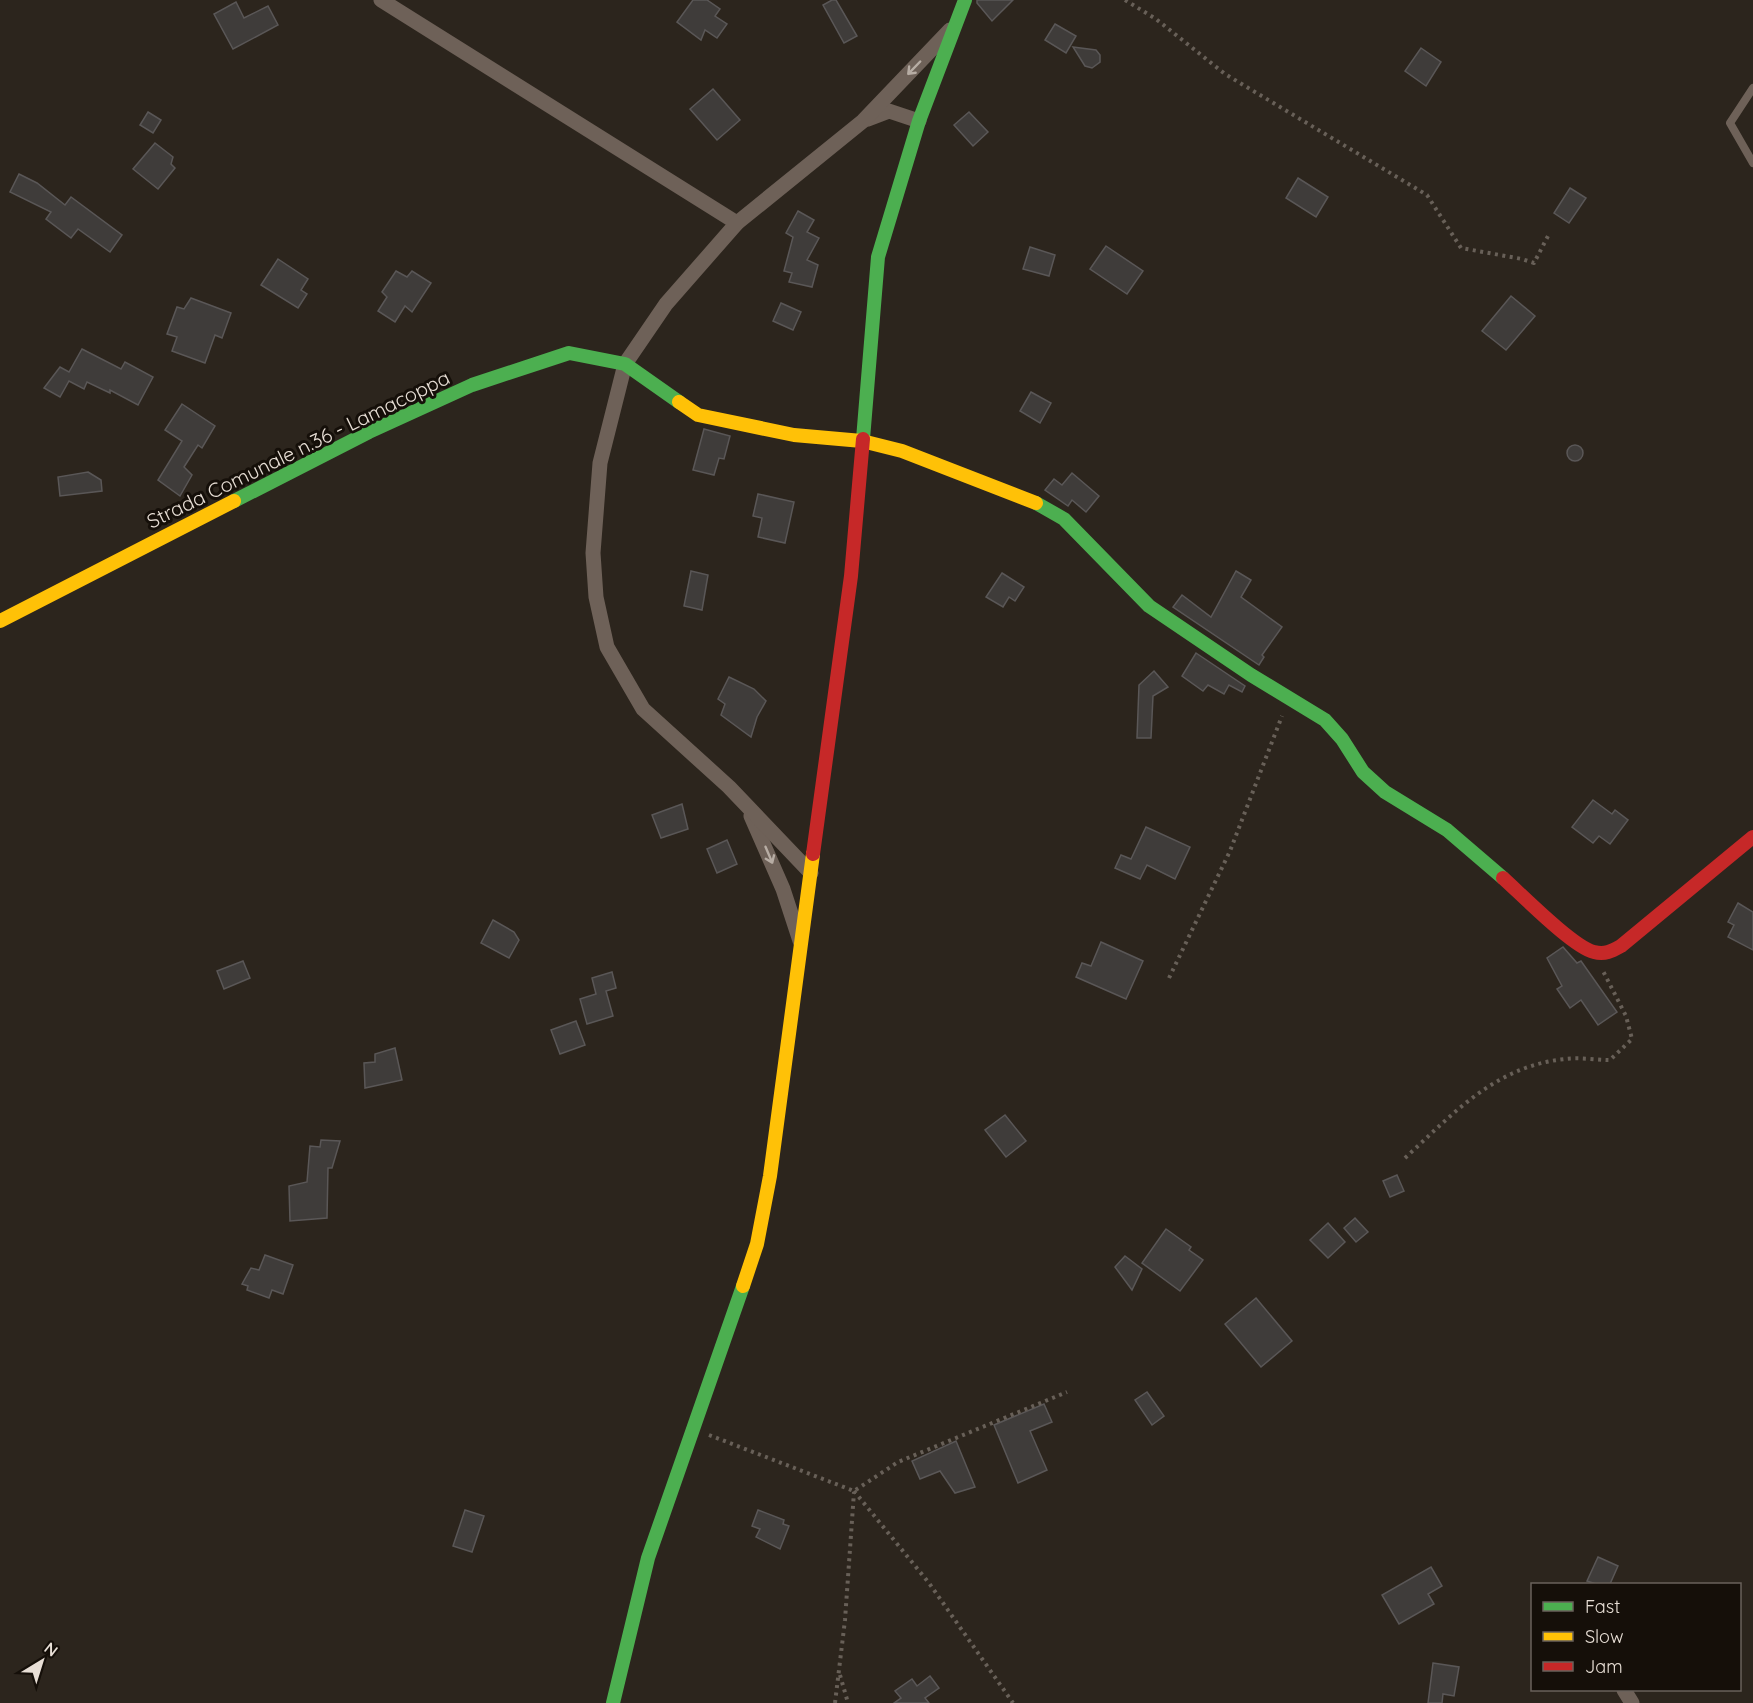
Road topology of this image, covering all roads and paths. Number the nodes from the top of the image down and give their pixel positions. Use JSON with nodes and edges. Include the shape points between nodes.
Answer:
{"nodes":[{"id":1,"x":381,"y":0,"type":"edge"},
{"id":2,"x":965,"y":0,"type":"edge"},
{"id":3,"x":1125,"y":0,"type":"edge"},
{"id":4,"x":954,"y":26,"type":"junction"},
{"id":5,"x":1753,"y":88,"type":"edge"},
{"id":6,"x":863,"y":121,"type":"junction"},
{"id":7,"x":919,"y":121,"type":"junction"},
{"id":8,"x":1753,"y":163,"type":"edge"},
{"id":9,"x":737,"y":223,"type":"junction"},
{"id":10,"x":1549,"y":234,"type":"dead end"},
{"id":11,"x":625,"y":364,"type":"junction"},
{"id":12,"x":862,"y":441,"type":"junction"},
{"id":13,"x":0,"y":621,"type":"edge"},
{"id":14,"x":1289,"y":699,"type":"junction"},
{"id":15,"x":729,"y":787,"type":"junction"},
{"id":16,"x":1753,"y":837,"type":"edge"},
{"id":17,"x":811,"y":873,"type":"junction"},
{"id":18,"x":801,"y":943,"type":"junction"},
{"id":19,"x":1593,"y":952,"type":"junction"},
{"id":20,"x":1168,"y":978,"type":"dead end"},
{"id":21,"x":1404,"y":1158,"type":"dead end"},
{"id":22,"x":1067,"y":1392,"type":"dead end"},
{"id":23,"x":692,"y":1428,"type":"junction"},
{"id":24,"x":854,"y":1491,"type":"junction"},
{"id":25,"x":839,"y":1672,"type":"junction"},
{"id":26,"x":613,"y":1703,"type":"edge"},
{"id":27,"x":835,"y":1703,"type":"edge"},
{"id":28,"x":848,"y":1703,"type":"edge"},
{"id":29,"x":1013,"y":1703,"type":"edge"}],
"edges":[{"from":1,"to":9,"type":"street"},
{"from":2,"to":4,"type":"street"},
{"from":3,"to":10,"type":"path","via":[[1156,19],[1225,74],[1427,195],[1461,248],[1534,263]]},
{"from":4,"to":6,"type":"street","one_way":true},
{"from":4,"to":7,"type":"street"},
{"from":5,"to":8,"type":"lane","via":[[1730,123]]},
{"from":6,"to":7,"type":"street","via":[[889,111]]},
{"from":6,"to":9,"type":"street"},
{"from":7,"to":12,"type":"street","via":[[878,257]]},
{"from":9,"to":11,"type":"street","via":[[666,304]]},
{"from":11,"to":12,"type":"street","via":[[698,415],[794,435]]},
{"from":11,"to":13,"type":"street","name":"Strada Comunale n.36 - Lamacoppa","via":[[569,353],[472,385],[369,432]]},
{"from":11,"to":15,"type":"street","via":[[600,463],[593,553],[596,597],[607,648],[644,709]]},
{"from":12,"to":14,"type":"street","via":[[902,450],[1042,505],[1064,519],[1149,606]]},
{"from":12,"to":17,"type":"street","via":[[851,576]]},
{"from":14,"to":19,"type":"street","via":[[1325,720],[1363,772],[1385,792],[1447,830],[1536,909]]},
{"from":14,"to":20,"type":"path","via":[[1230,851]]},
{"from":15,"to":17,"type":"street"},
{"from":15,"to":18,"type":"street","one_way":true,"via":[[758,828]]},
{"from":16,"to":19,"type":"street","via":[[1621,946]]},
{"from":17,"to":18,"type":"street"},
{"from":18,"to":23,"type":"street","via":[[770,1176],[757,1244]]},
{"from":19,"to":21,"type":"path","via":[[1626,1016],[1632,1039],[1611,1060],[1565,1059],[1513,1070],[1471,1097]]},
{"from":22,"to":24,"type":"path","via":[[898,1462]]},
{"from":23,"to":24,"type":"path"},
{"from":23,"to":26,"type":"street","via":[[648,1558]]},
{"from":24,"to":25,"type":"path"},
{"from":24,"to":29,"type":"path","via":[[929,1583]]},
{"from":25,"to":27,"type":"path"},
{"from":25,"to":28,"type":"path"}]}
